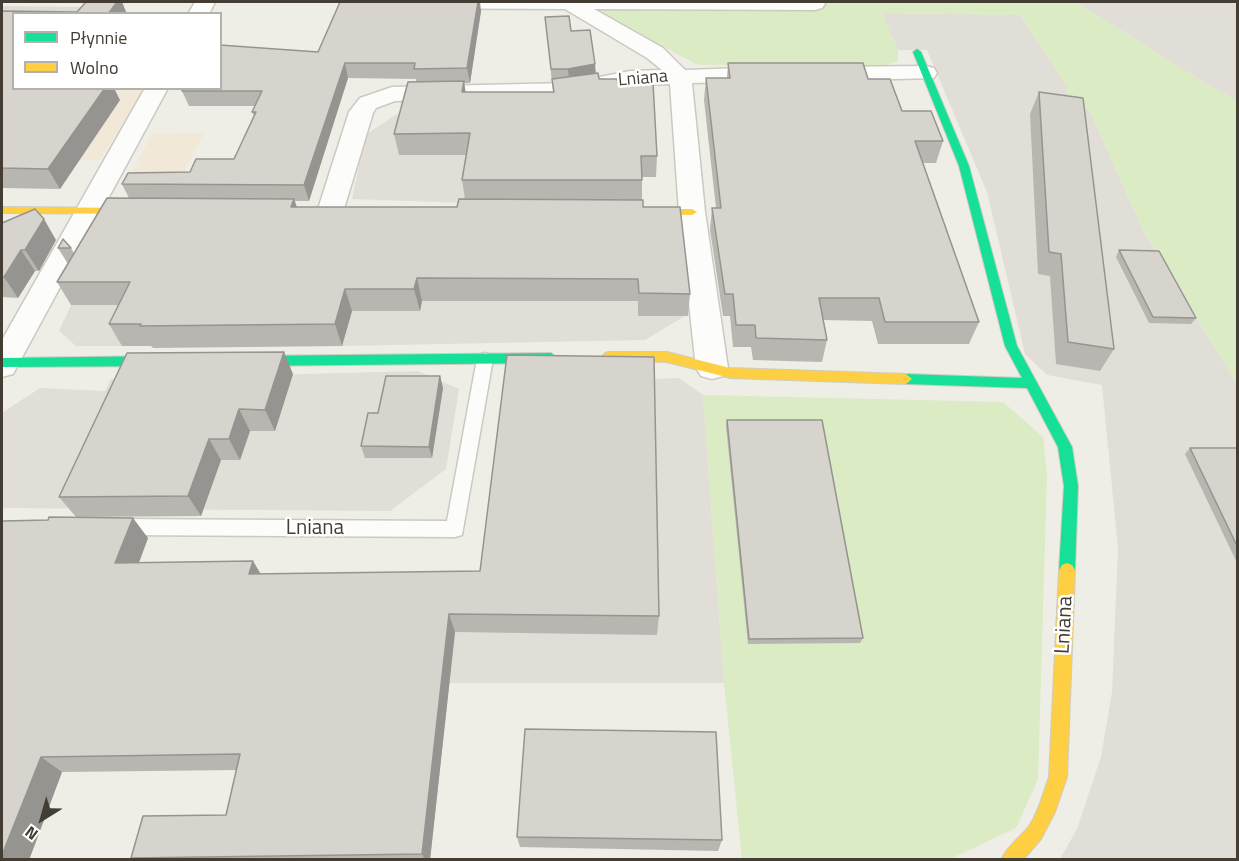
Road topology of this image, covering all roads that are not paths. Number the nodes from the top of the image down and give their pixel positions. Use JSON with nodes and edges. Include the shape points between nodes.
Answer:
{"nodes":[{"id":1,"x":360,"y":2,"type":"edge"},
{"id":2,"x":568,"y":2,"type":"edge"},
{"id":3,"x":631,"y":2,"type":"edge"},
{"id":4,"x":815,"y":4,"type":"dead end"},
{"id":5,"x":917,"y":52,"type":"dead end"},
{"id":6,"x":926,"y":74,"type":"junction"},
{"id":7,"x":677,"y":76,"type":"junction"},
{"id":8,"x":155,"y":90,"type":"edge"},
{"id":9,"x":2,"y":210,"type":"edge"},
{"id":10,"x":88,"y":211,"type":"junction"},
{"id":11,"x":158,"y":211,"type":"edge"},
{"id":12,"x":330,"y":212,"type":"edge"},
{"id":13,"x":622,"y":212,"type":"edge"},
{"id":14,"x":692,"y":212,"type":"junction"},
{"id":15,"x":599,"y":357,"type":"edge"},
{"id":16,"x":485,"y":358,"type":"junction"},
{"id":17,"x":565,"y":358,"type":"edge"},
{"id":18,"x":180,"y":361,"type":"edge"},
{"id":19,"x":227,"y":361,"type":"edge"},
{"id":20,"x":2,"y":365,"type":"edge"},
{"id":21,"x":712,"y":368,"type":"junction"},
{"id":22,"x":1031,"y":383,"type":"junction"},
{"id":23,"x":97,"y":527,"type":"edge"},
{"id":24,"x":1010,"y":860,"type":"edge"}],
"edges":[{"from":1,"to":2,"type":"street"},
{"from":2,"to":3,"type":"street"},
{"from":2,"to":7,"type":"street","name":"Lniana","via":[[655,53]]},
{"from":3,"to":4,"type":"street"},
{"from":5,"to":6,"type":"street","name":"Lniana"},
{"from":6,"to":7,"type":"street","name":"Lniana"},
{"from":6,"to":22,"type":"street","name":"Lniana","via":[[964,166],[1011,346]]},
{"from":7,"to":12,"type":"street","name":"Lniana","via":[[630,78],[569,90],[414,93],[378,98],[361,111]]},
{"from":7,"to":14,"type":"street","name":"Lniana"},
{"from":8,"to":10,"type":"street"},
{"from":9,"to":10,"type":"street"},
{"from":10,"to":11,"type":"street"},
{"from":10,"to":20,"type":"street"},
{"from":13,"to":14,"type":"street"},
{"from":14,"to":21,"type":"street","name":"Lniana"},
{"from":15,"to":21,"type":"street","via":[[667,357]]},
{"from":16,"to":17,"type":"street"},
{"from":16,"to":19,"type":"street"},
{"from":16,"to":23,"type":"lane","name":"Lniana","via":[[456,529]]},
{"from":18,"to":20,"type":"street"},
{"from":21,"to":22,"type":"street","via":[[730,373]]},
{"from":22,"to":24,"type":"street","name":"Lniana","via":[[1065,447],[1070,498],[1058,777],[1044,820],[1021,852]]}]}
